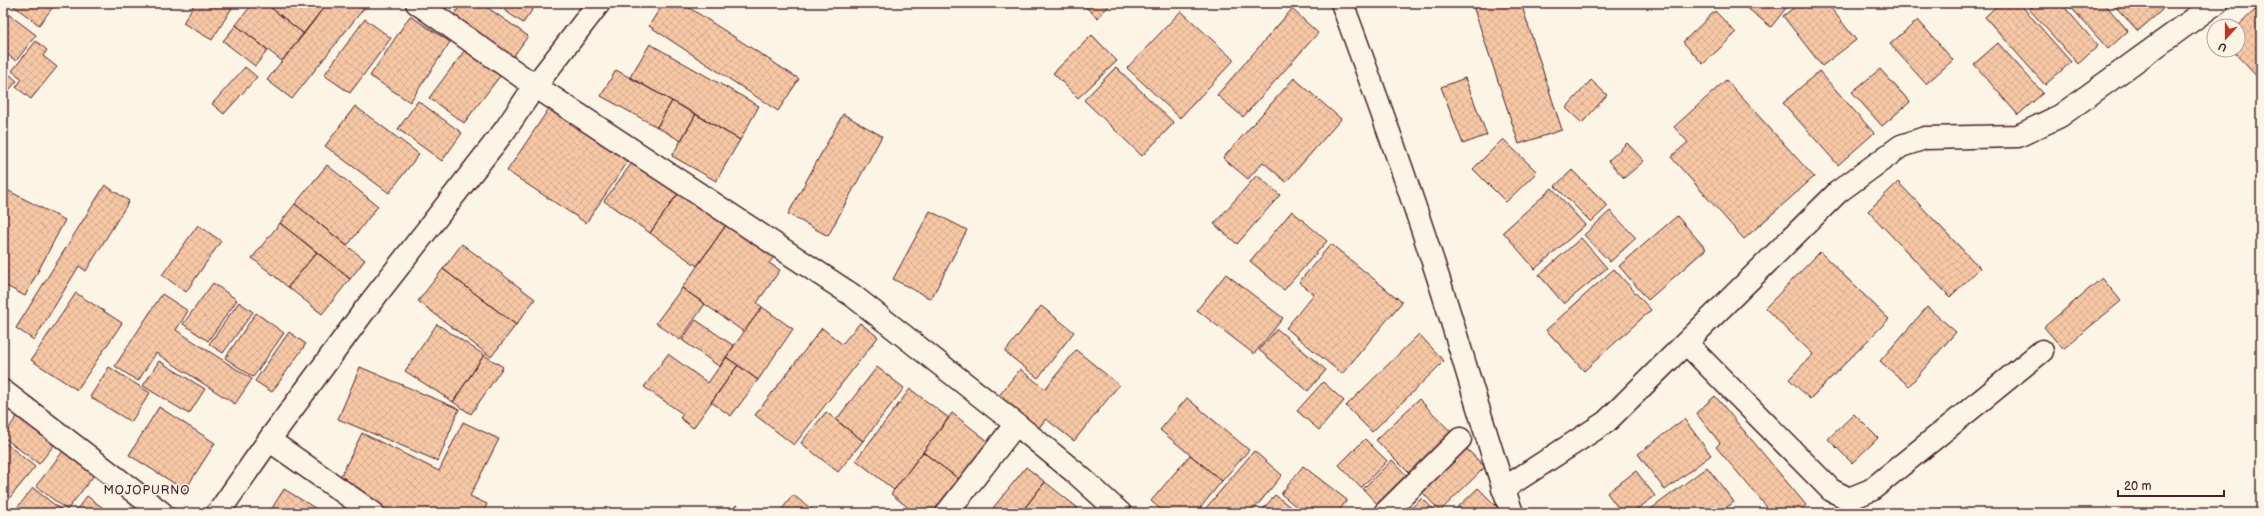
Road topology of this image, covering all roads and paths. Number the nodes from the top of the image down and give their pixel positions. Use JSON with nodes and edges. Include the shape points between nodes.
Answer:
{"nodes":[{"id":1,"x":417,"y":3,"type":"edge"},
{"id":2,"x":599,"y":3,"type":"edge"},
{"id":3,"x":1342,"y":3,"type":"edge"},
{"id":4,"x":2216,"y":3,"type":"edge"},
{"id":5,"x":535,"y":86,"type":"junction"},
{"id":6,"x":1686,"y":343,"type":"junction"},
{"id":7,"x":2042,"y":351,"type":"dead end"},
{"id":8,"x":3,"y":391,"type":"edge"},
{"id":9,"x":1016,"y":424,"type":"junction"},
{"id":10,"x":1460,"y":439,"type":"dead end"},
{"id":11,"x":269,"y":440,"type":"junction"},
{"id":12,"x":1503,"y":489,"type":"junction"},
{"id":13,"x":162,"y":513,"type":"edge"},
{"id":14,"x":218,"y":513,"type":"edge"},
{"id":15,"x":373,"y":513,"type":"edge"},
{"id":16,"x":947,"y":513,"type":"edge"},
{"id":17,"x":1120,"y":513,"type":"edge"},
{"id":18,"x":1386,"y":513,"type":"edge"},
{"id":19,"x":1512,"y":513,"type":"edge"}],
"edges":[{"from":1,"to":5,"type":"street"},
{"from":2,"to":5,"type":"street"},
{"from":3,"to":12,"type":"street","via":[[1436,271]]},
{"from":4,"to":6,"type":"street","via":[[2060,116],[2018,136],[1925,138],[1901,146],[1838,192]]},
{"from":5,"to":9,"type":"street","via":[[852,295]]},
{"from":5,"to":11,"type":"street","via":[[505,130],[367,307]]},
{"from":6,"to":7,"type":"street","via":[[1831,490],[1849,499],[1871,490]]},
{"from":6,"to":12,"type":"street","via":[[1606,422]]},
{"from":8,"to":13,"type":"street"},
{"from":9,"to":16,"type":"street"},
{"from":9,"to":17,"type":"street"},
{"from":10,"to":18,"type":"street"},
{"from":11,"to":14,"type":"street"},
{"from":11,"to":15,"type":"street"},
{"from":12,"to":19,"type":"street"}]}
